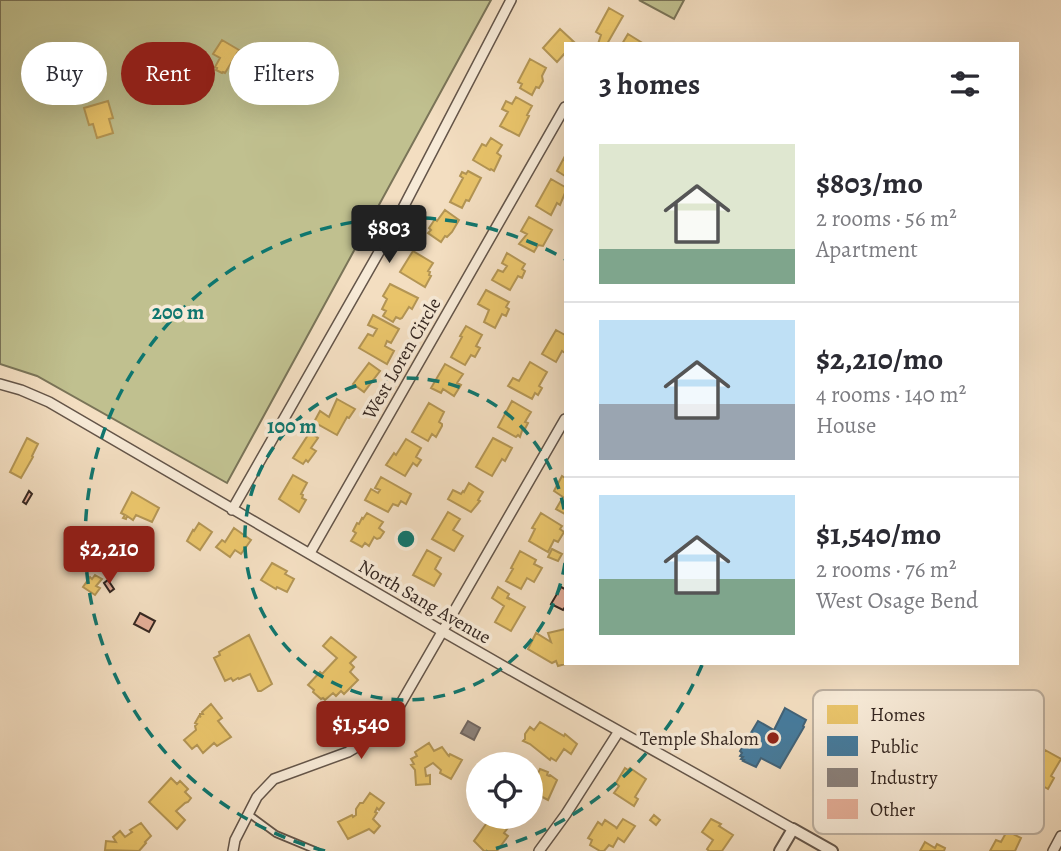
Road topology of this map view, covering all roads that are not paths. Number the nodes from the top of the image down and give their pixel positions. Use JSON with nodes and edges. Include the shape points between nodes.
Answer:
{"nodes":[{"id":1,"x":511,"y":0,"type":"edge"},
{"id":2,"x":564,"y":109,"type":"edge"},
{"id":3,"x":0,"y":384,"type":"edge"},
{"id":4,"x":564,"y":421,"type":"edge"},
{"id":5,"x":232,"y":510,"type":"junction"},
{"id":6,"x":310,"y":554,"type":"junction"},
{"id":7,"x":443,"y":632,"type":"junction"},
{"id":8,"x":619,"y":731,"type":"junction"},
{"id":9,"x":248,"y":814,"type":"junction"},
{"id":10,"x":793,"y":829,"type":"junction"},
{"id":11,"x":1061,"y":836,"type":"edge"},
{"id":12,"x":233,"y":851,"type":"edge"},
{"id":13,"x":317,"y":851,"type":"edge"},
{"id":14,"x":539,"y":851,"type":"edge"},
{"id":15,"x":780,"y":851,"type":"edge"},
{"id":16,"x":832,"y":851,"type":"edge"},
{"id":17,"x":1053,"y":851,"type":"edge"}],
"edges":[{"from":1,"to":5,"type":"street","via":[[391,231]]},
{"from":2,"to":6,"type":"street","name":"West Loren Circle"},
{"from":3,"to":5,"type":"street","name":"North Sang Avenue","via":[[49,402]]},
{"from":4,"to":7,"type":"street"},
{"from":5,"to":6,"type":"street","name":"North Sang Avenue"},
{"from":6,"to":7,"type":"street","name":"North Sang Avenue"},
{"from":7,"to":8,"type":"street","name":"North Sang Avenue"},
{"from":7,"to":9,"type":"street","via":[[393,717],[372,738],[348,752],[274,779]]},
{"from":8,"to":10,"type":"street","name":"North Sang Avenue"},
{"from":8,"to":14,"type":"street"},
{"from":9,"to":12,"type":"street"},
{"from":9,"to":13,"type":"lane","via":[[276,834]]},
{"from":10,"to":15,"type":"street"},
{"from":10,"to":16,"type":"street","name":"North Sang Avenue"},
{"from":11,"to":17,"type":"street"}]}
